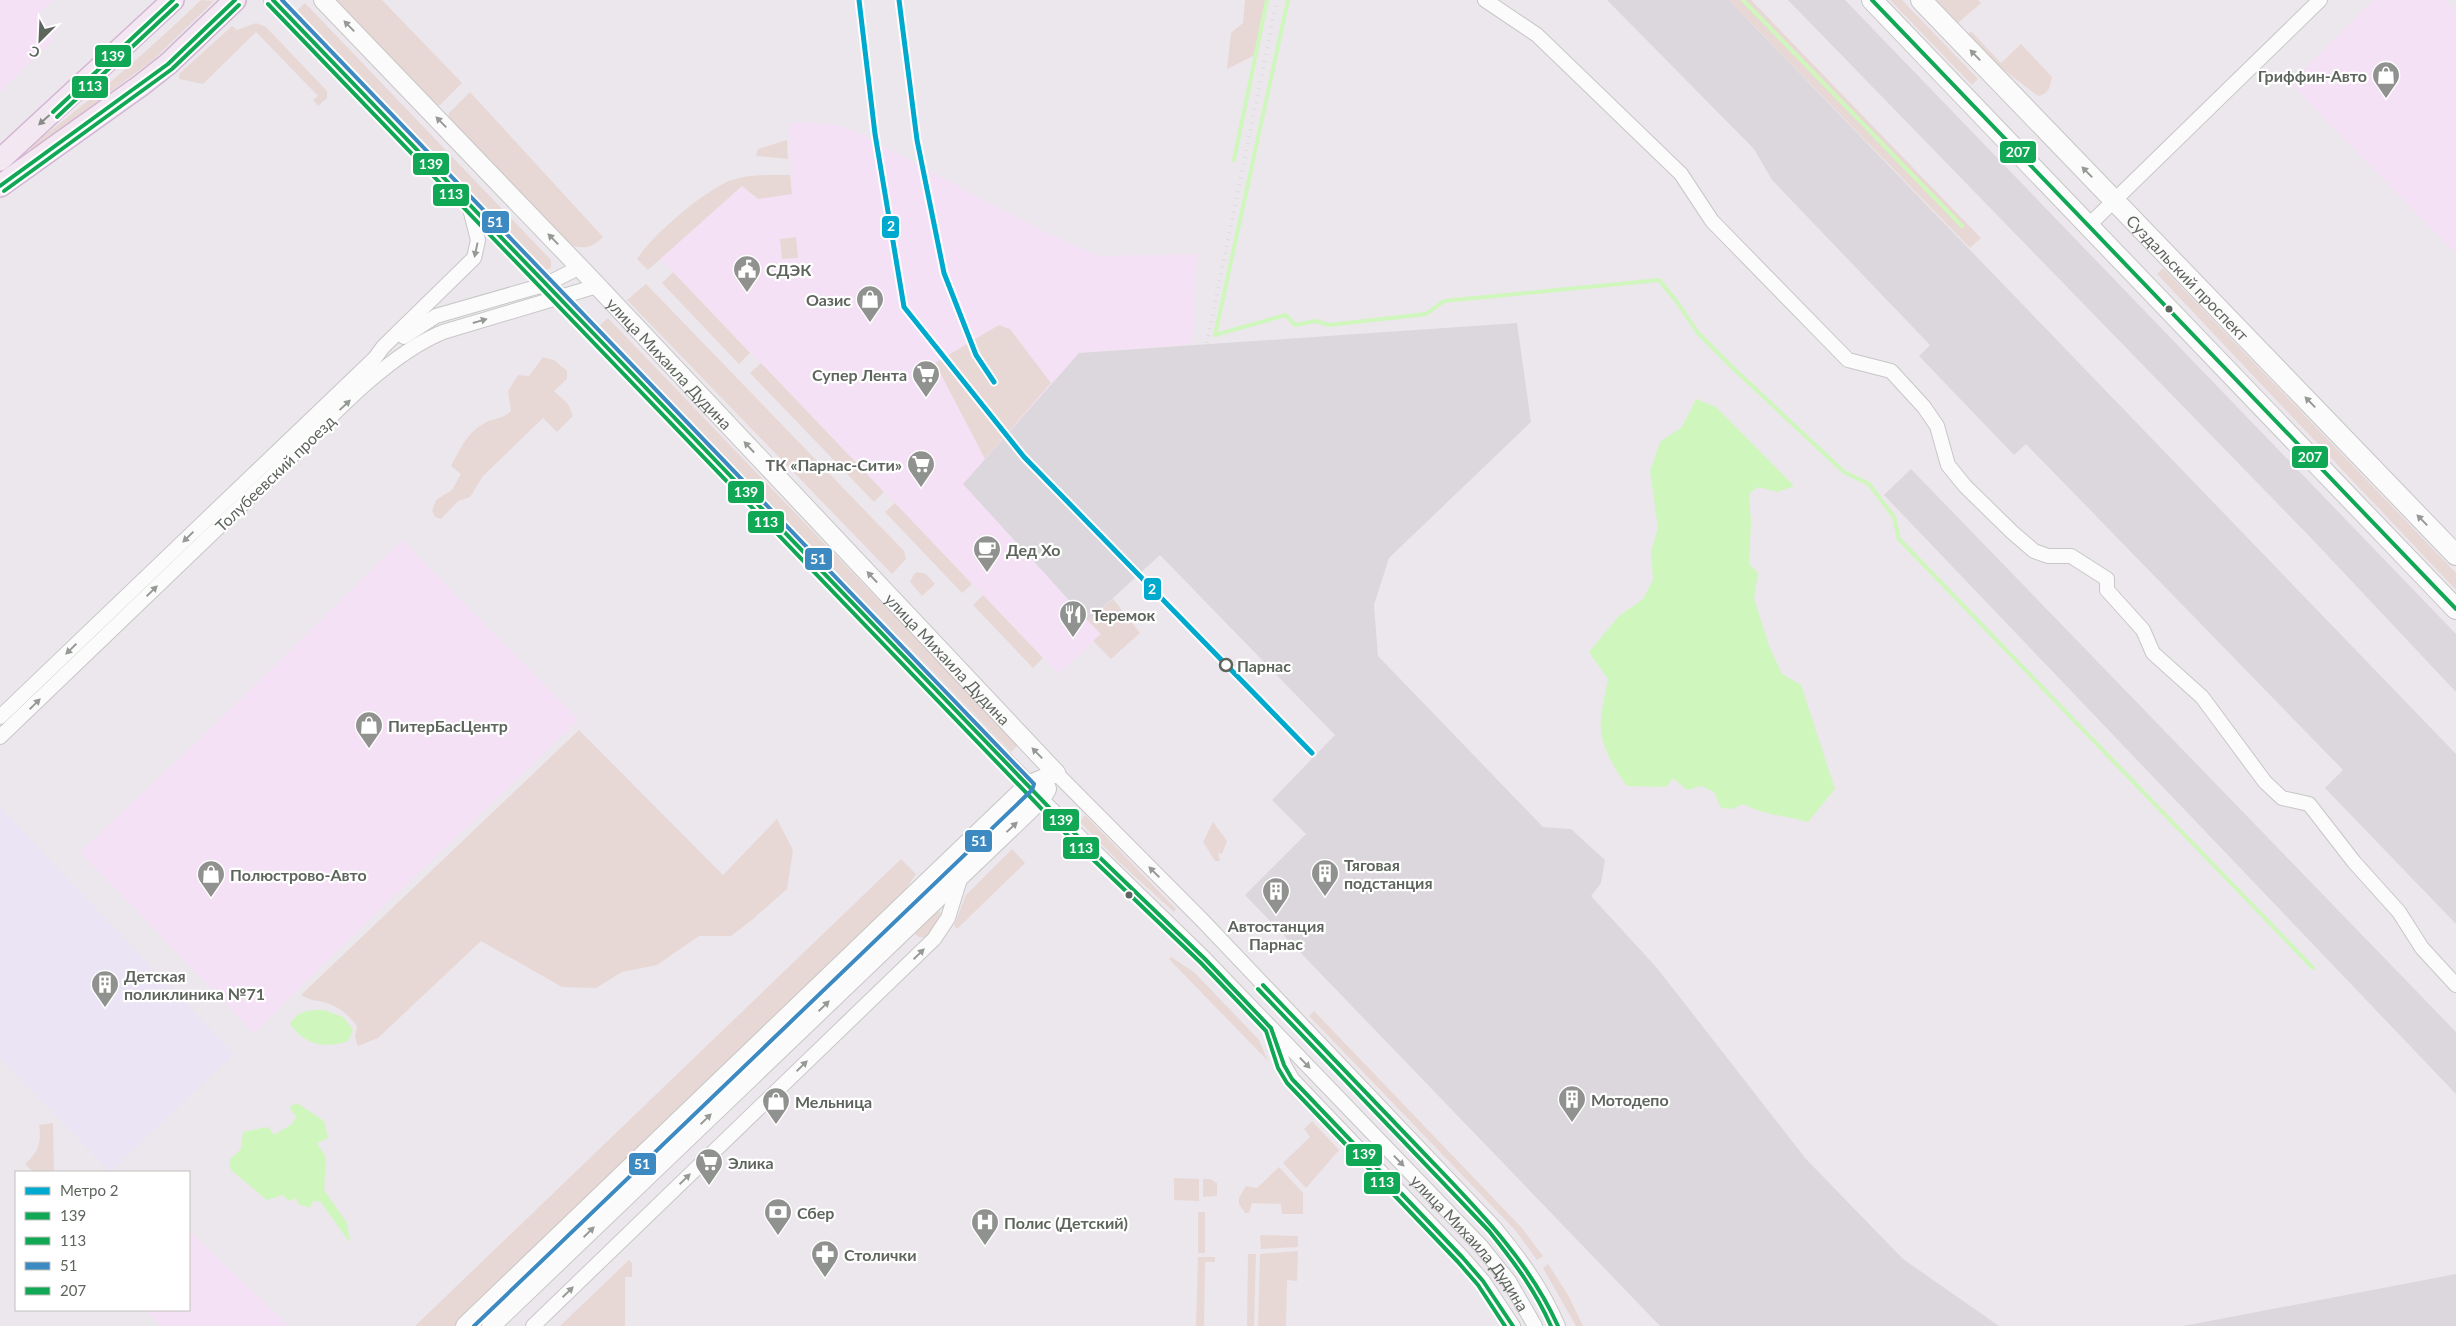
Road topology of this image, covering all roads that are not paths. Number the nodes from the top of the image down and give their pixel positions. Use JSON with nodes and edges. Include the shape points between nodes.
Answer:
{"nodes":[{"id":1,"x":173,"y":0,"type":"edge"},
{"id":2,"x":235,"y":0,"type":"edge"},
{"id":3,"x":273,"y":0,"type":"edge"},
{"id":4,"x":324,"y":0,"type":"edge"},
{"id":5,"x":1485,"y":0,"type":"edge"},
{"id":6,"x":1872,"y":0,"type":"edge"},
{"id":7,"x":1921,"y":0,"type":"edge"},
{"id":8,"x":2320,"y":0,"type":"edge"},
{"id":9,"x":0,"y":160,"type":"edge"},
{"id":10,"x":0,"y":186,"type":"edge"},
{"id":11,"x":2114,"y":200,"type":"junction"},
{"id":12,"x":469,"y":202,"type":"junction"},
{"id":13,"x":2087,"y":227,"type":"junction"},
{"id":14,"x":580,"y":267,"type":"junction"},
{"id":15,"x":547,"y":284,"type":"junction"},
{"id":16,"x":597,"y":286,"type":"junction"},
{"id":17,"x":561,"y":298,"type":"junction"},
{"id":18,"x":375,"y":358,"type":"junction"},
{"id":19,"x":2456,"y":555,"type":"edge"},
{"id":20,"x":2456,"y":609,"type":"edge"},
{"id":21,"x":0,"y":718,"type":"edge"},
{"id":22,"x":0,"y":738,"type":"edge"},
{"id":23,"x":1056,"y":773,"type":"junction"},
{"id":24,"x":1028,"y":785,"type":"junction"},
{"id":25,"x":1041,"y":799,"type":"junction"},
{"id":26,"x":962,"y":873,"type":"junction"},
{"id":27,"x":2456,"y":985,"type":"edge"},
{"id":28,"x":1271,"y":1028,"type":"junction"},
{"id":29,"x":1383,"y":1110,"type":"junction"},
{"id":30,"x":1365,"y":1126,"type":"junction"},
{"id":31,"x":465,"y":1326,"type":"edge"},
{"id":32,"x":491,"y":1326,"type":"edge"},
{"id":33,"x":533,"y":1326,"type":"edge"},
{"id":34,"x":1513,"y":1326,"type":"edge"},
{"id":35,"x":1535,"y":1326,"type":"edge"},
{"id":36,"x":1558,"y":1326,"type":"edge"}],
"edges":[{"from":1,"to":9,"type":"main road","one_way":true},
{"from":2,"to":10,"type":"main road","via":[[168,64]]},
{"from":3,"to":12,"type":"street","name":"улица Михаила Дудина"},
{"from":14,"to":4,"type":"street","name":"улица Михаила Дудина","one_way":true},
{"from":5,"to":27,"type":"street","via":[[1537,35],[1681,174],[1712,221],[1848,360],[1891,371],[1924,407],[1936,426],[1948,465],[2012,532],[2034,551],[2048,556],[2071,556],[2107,579],[2107,590],[2143,630],[2153,653],[2202,697],[2265,782],[2282,798],[2308,804],[2399,912],[2422,948]]},
{"from":6,"to":13,"type":"main road"},
{"from":11,"to":7,"type":"main road","name":"Суздальский проспект","one_way":true},
{"from":8,"to":11,"type":"street"},
{"from":11,"to":13,"type":"street"},
{"from":19,"to":11,"type":"main road","name":"Суздальский проспект","one_way":true},
{"from":12,"to":15,"type":"street","name":"улица Михаила Дудина"},
{"from":12,"to":18,"type":"street","name":"Толубеевский проезд","one_way":true,"via":[[478,240],[474,258]]},
{"from":13,"to":20,"type":"main road"},
{"from":14,"to":15,"type":"street","name":"Толубеевский проезд"},
{"from":14,"to":16,"type":"street","name":"улица Михаила Дудина"},
{"from":15,"to":17,"type":"street","name":"улица Михаила Дудина"},
{"from":15,"to":18,"type":"street","name":"Толубеевский проезд","via":[[436,316]]},
{"from":16,"to":17,"type":"street","name":"Толубеевский проезд"},
{"from":23,"to":16,"type":"street","name":"улица Михаила Дудина","one_way":true},
{"from":22,"to":17,"type":"street","name":"Толубеевский проезд","one_way":true,"via":[[400,356],[443,332]]},
{"from":17,"to":24,"type":"street","name":"улица Михаила Дудина"},
{"from":18,"to":21,"type":"street","name":"Толубеевский проезд","one_way":true},
{"from":23,"to":24,"type":"street"},
{"from":23,"to":25,"type":"street"},
{"from":29,"to":23,"type":"street","name":"улица Михаила Дудина","one_way":true},
{"from":24,"to":25,"type":"street","name":"улица Михаила Дудина"},
{"from":24,"to":31,"type":"street"},
{"from":26,"to":25,"type":"street","one_way":true},
{"from":25,"to":28,"type":"street","name":"улица Михаила Дудина"},
{"from":32,"to":26,"type":"street","one_way":true},
{"from":33,"to":26,"type":"street","one_way":true,"via":[[934,939],[948,918]]},
{"from":28,"to":30,"type":"street","name":"улица Михаила Дудина","one_way":true},
{"from":28,"to":34,"type":"street","via":[[1292,1080],[1463,1258]]},
{"from":29,"to":30,"type":"street"},
{"from":29,"to":36,"type":"street","name":"улица Михаила Дудина","via":[[1521,1260],[1546,1299]]},
{"from":30,"to":35,"type":"street","name":"улица Михаила Дудина","one_way":true,"via":[[1480,1246],[1509,1281]]}]}
